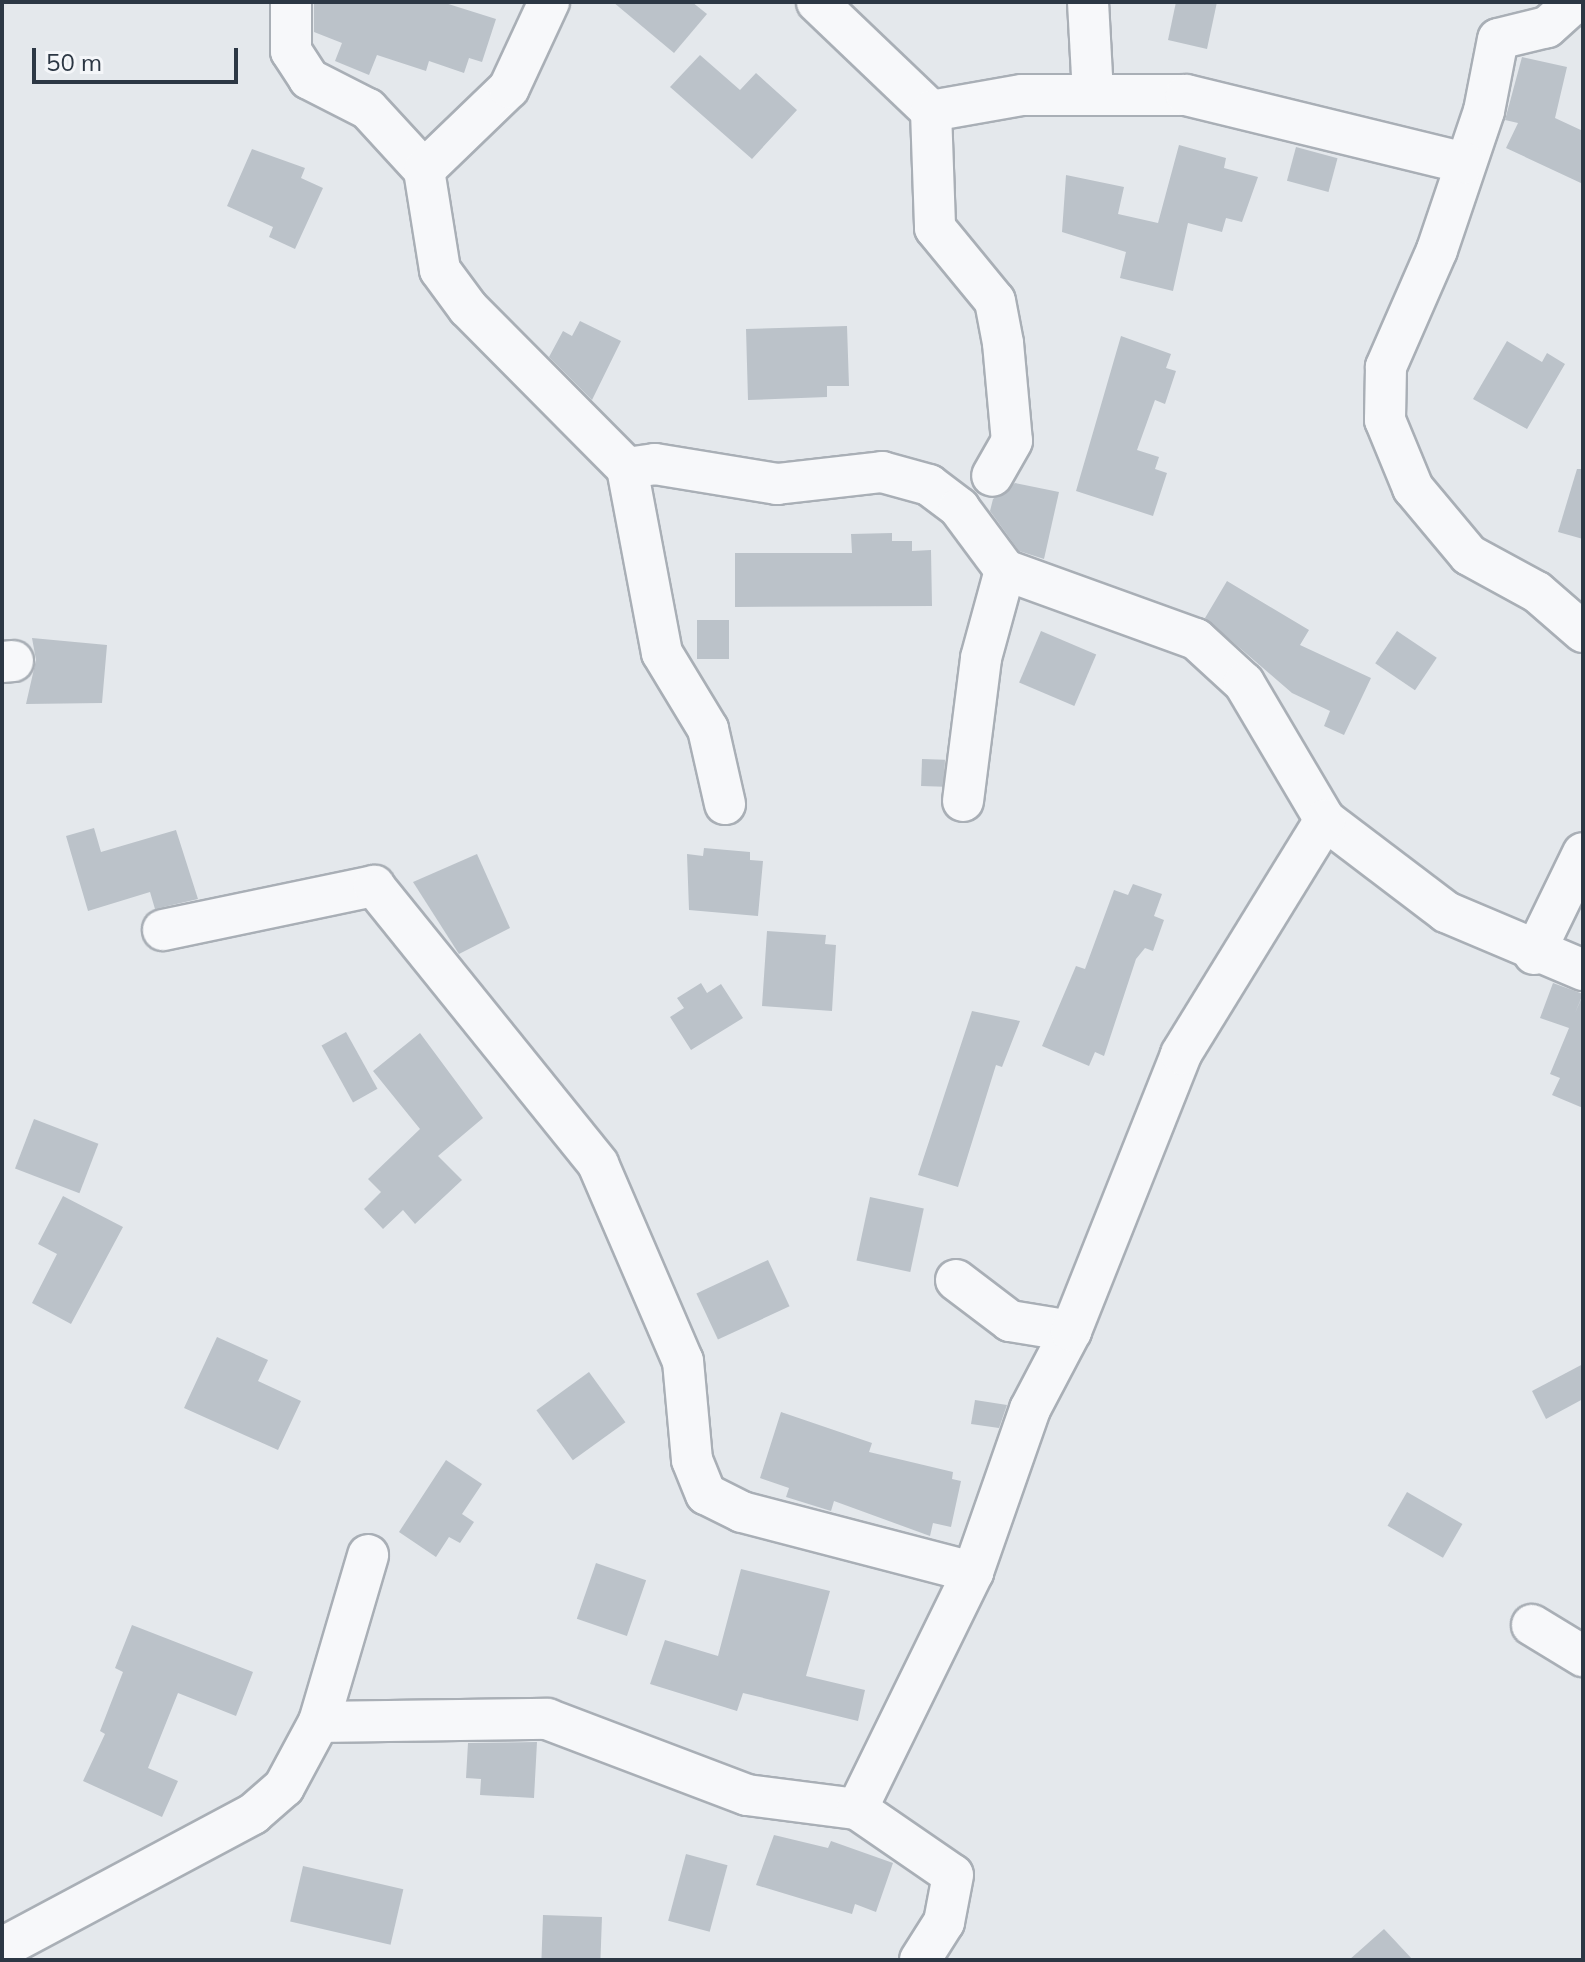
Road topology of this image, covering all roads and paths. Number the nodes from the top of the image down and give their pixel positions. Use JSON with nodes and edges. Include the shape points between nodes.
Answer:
{"nodes":[{"id":1,"x":291,"y":2,"type":"edge"},
{"id":2,"x":549,"y":2,"type":"edge"},
{"id":3,"x":817,"y":2,"type":"edge"},
{"id":4,"x":1088,"y":2,"type":"edge"},
{"id":5,"x":1575,"y":2,"type":"edge"},
{"id":6,"x":1093,"y":94,"type":"junction"},
{"id":7,"x":931,"y":111,"type":"junction"},
{"id":8,"x":1465,"y":163,"type":"junction"},
{"id":9,"x":424,"y":170,"type":"junction"},
{"id":10,"x":627,"y":468,"type":"junction"},
{"id":11,"x":992,"y":476,"type":"dead end"},
{"id":12,"x":1005,"y":570,"type":"junction"},
{"id":13,"x":1583,"y":632,"type":"edge"},
{"id":14,"x":963,"y":801,"type":"dead end"},
{"id":15,"x":725,"y":804,"type":"dead end"},
{"id":16,"x":1325,"y":820,"type":"junction"},
{"id":17,"x":1583,"y":853,"type":"edge"},
{"id":18,"x":163,"y":930,"type":"dead end"},
{"id":19,"x":1534,"y":954,"type":"junction"},
{"id":20,"x":1583,"y":970,"type":"edge"},
{"id":21,"x":956,"y":1280,"type":"dead end"},
{"id":22,"x":1071,"y":1331,"type":"junction"},
{"id":23,"x":368,"y":1555,"type":"dead end"},
{"id":24,"x":973,"y":1572,"type":"junction"},
{"id":25,"x":1532,"y":1625,"type":"dead end"},
{"id":26,"x":1583,"y":1656,"type":"edge"},
{"id":27,"x":319,"y":1722,"type":"junction"},
{"id":28,"x":857,"y":1809,"type":"junction"},
{"id":29,"x":2,"y":1948,"type":"edge"},
{"id":30,"x":920,"y":1960,"type":"edge"}],
"edges":[{"from":1,"to":9,"type":"street","via":[[291,51],[309,79],[368,109]]},
{"from":2,"to":9,"type":"street","via":[[509,88]]},
{"from":3,"to":7,"type":"street"},
{"from":4,"to":6,"type":"street"},
{"from":5,"to":8,"type":"street","via":[[1547,27],[1498,39]]},
{"from":6,"to":7,"type":"street","via":[[1022,95]]},
{"from":6,"to":8,"type":"street","via":[[1186,95],[1267,109]]},
{"from":7,"to":11,"type":"street","via":[[935,228],[995,301],[1003,343],[1012,441]]},
{"from":8,"to":13,"type":"street","via":[[1386,367],[1385,420],[1413,488],[1469,555],[1537,592]]},
{"from":9,"to":10,"type":"street","via":[[440,270],[509,352]]},
{"from":10,"to":12,"type":"street","via":[[655,464],[777,484],[882,472],[929,485],[959,508]]},
{"from":10,"to":15,"type":"street","via":[[662,653],[708,729]]},
{"from":12,"to":14,"type":"street","via":[[981,658]]},
{"from":12,"to":16,"type":"street","via":[[1196,639],[1244,683]]},
{"from":16,"to":19,"type":"street","via":[[1446,912]]},
{"from":16,"to":22,"type":"street","via":[[1181,1054]]},
{"from":17,"to":19,"type":"street"},
{"from":18,"to":24,"type":"street","via":[[374,886],[598,1164],[683,1361],[692,1460],[706,1494],[742,1512]]},
{"from":19,"to":20,"type":"street"},
{"from":21,"to":22,"type":"street","via":[[1010,1321]]},
{"from":22,"to":24,"type":"street","via":[[1030,1409]]},
{"from":23,"to":27,"type":"street"},
{"from":24,"to":28,"type":"street"},
{"from":25,"to":26,"type":"street"},
{"from":27,"to":28,"type":"street","via":[[547,1719],[747,1795]]},
{"from":27,"to":29,"type":"street","via":[[284,1787],[253,1814]]},
{"from":28,"to":30,"type":"street","via":[[953,1875],[944,1922]]}]}
